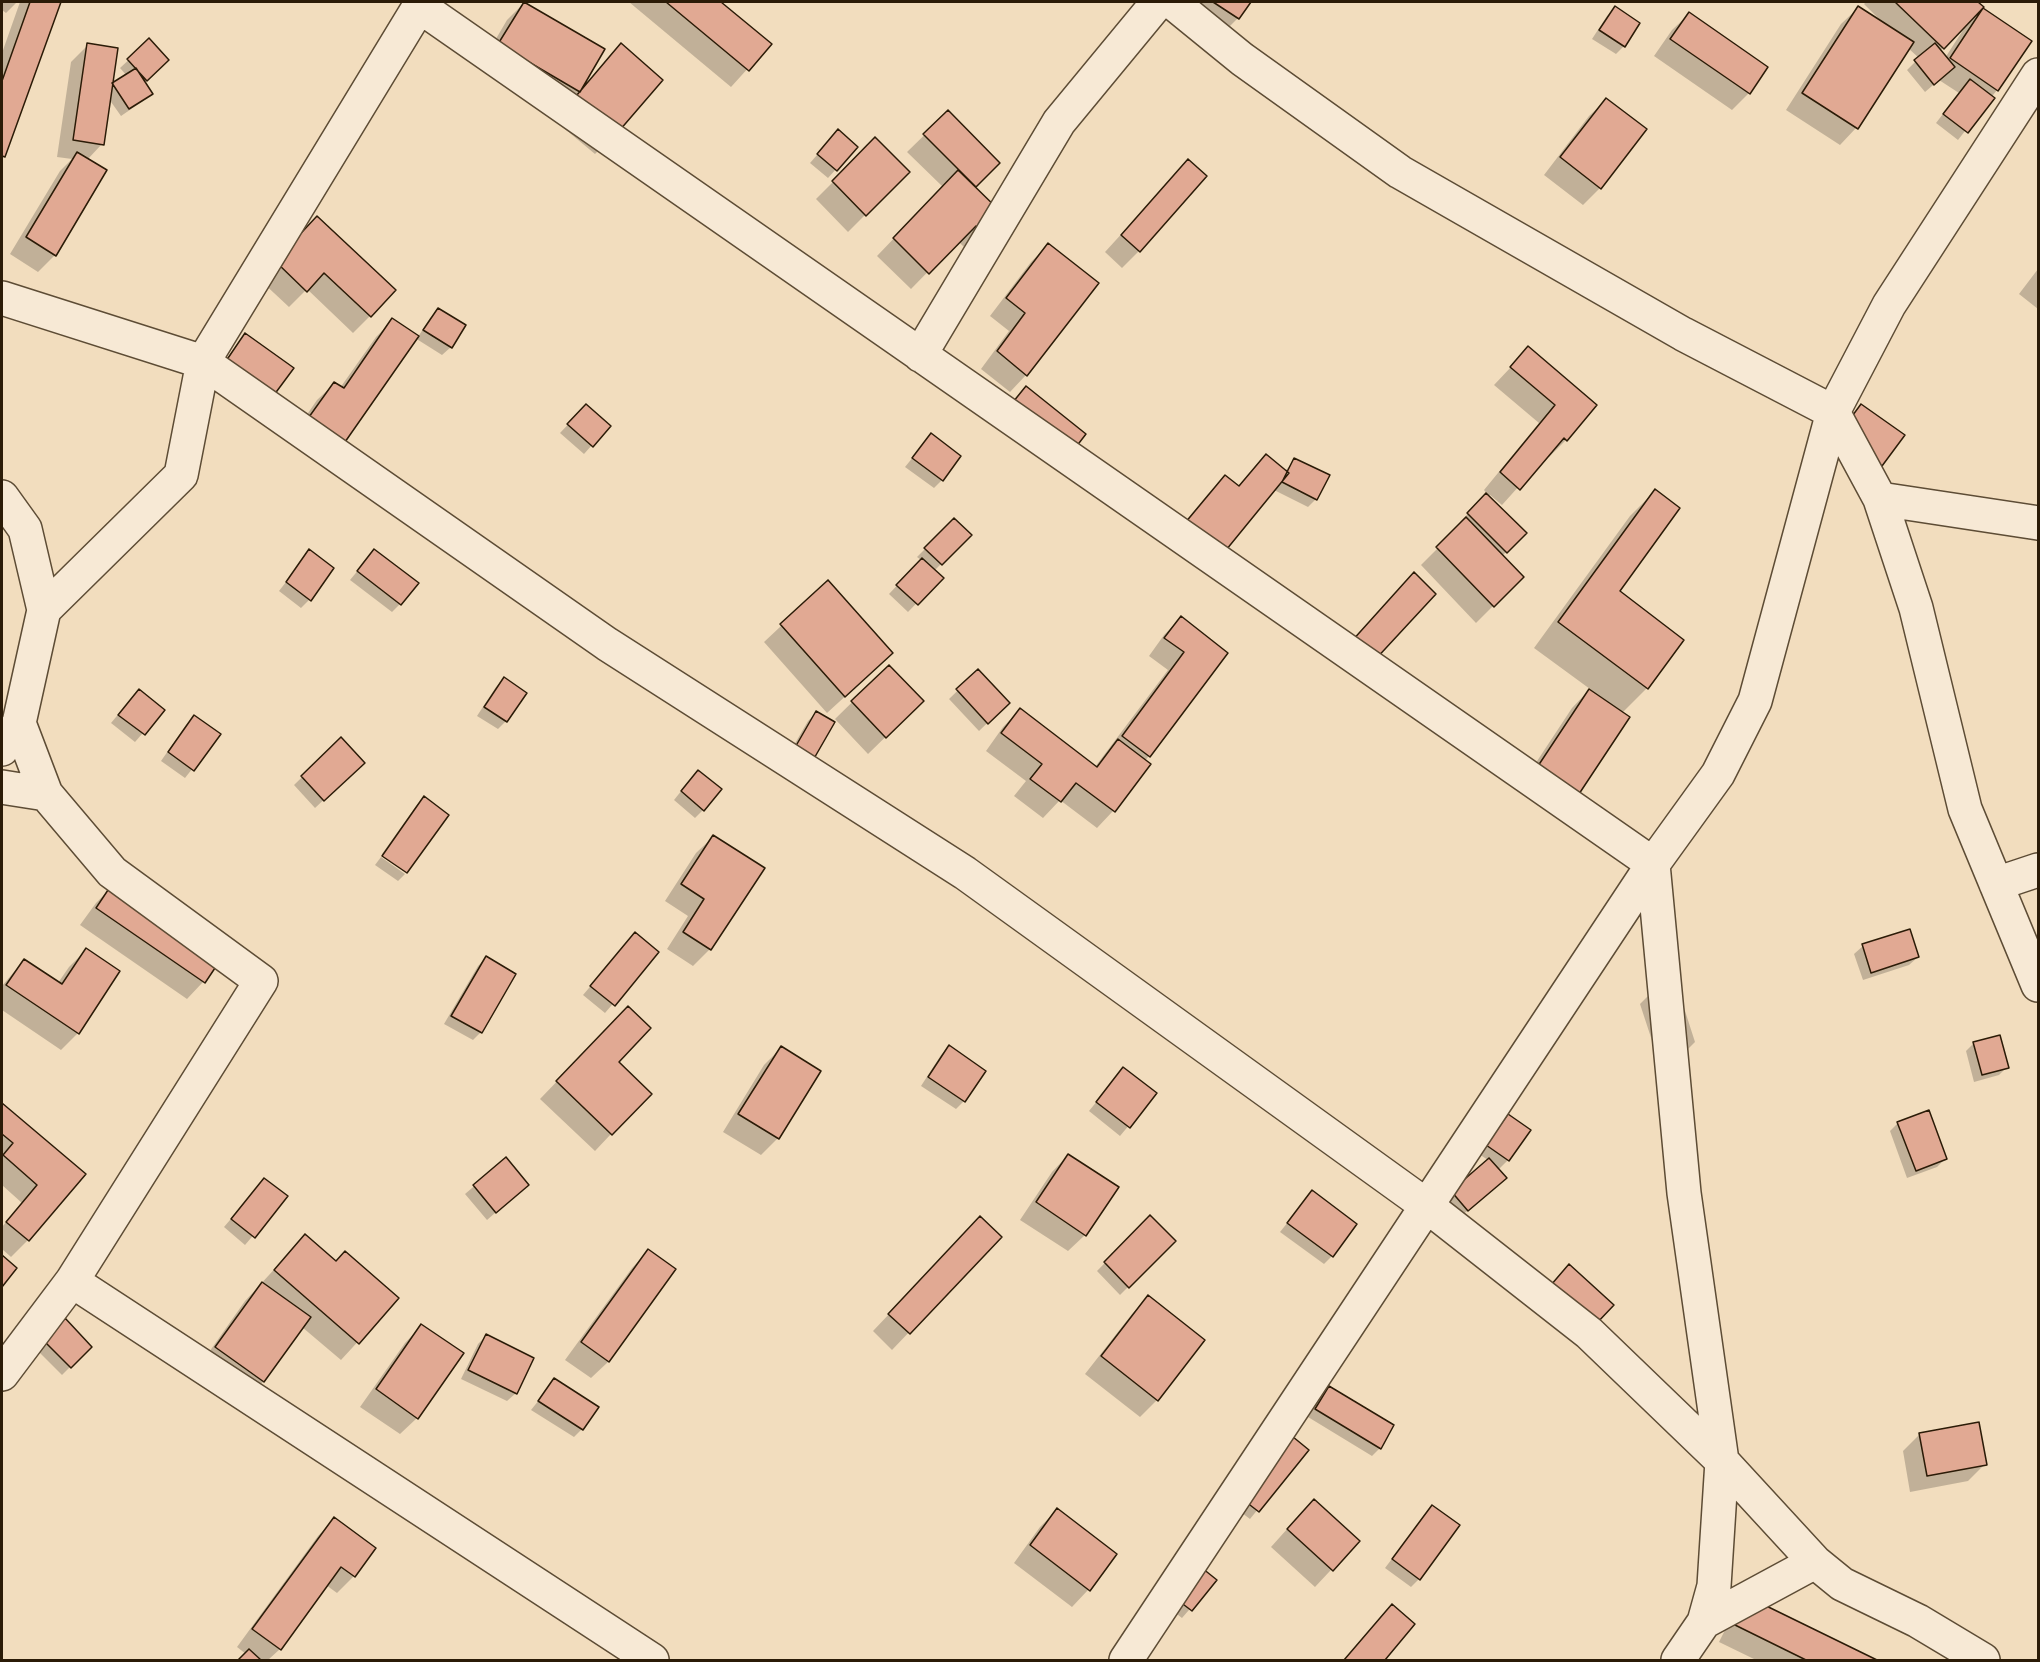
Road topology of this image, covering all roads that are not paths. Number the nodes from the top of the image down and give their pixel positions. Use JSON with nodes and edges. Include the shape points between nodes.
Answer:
{"nodes":[{"id":1,"x":1158,"y":2,"type":"edge"},
{"id":2,"x":1172,"y":2,"type":"edge"},
{"id":3,"x":420,"y":4,"type":"edge"},
{"id":4,"x":2038,"y":75,"type":"edge"},
{"id":5,"x":2,"y":298,"type":"edge"},
{"id":6,"x":920,"y":355,"type":"junction"},
{"id":7,"x":203,"y":362,"type":"junction"},
{"id":8,"x":1833,"y":412,"type":"junction"},
{"id":9,"x":2,"y":497,"type":"edge"},
{"id":10,"x":1880,"y":499,"type":"junction"},
{"id":11,"x":2038,"y":523,"type":"edge"},
{"id":12,"x":44,"y":610,"type":"junction"},
{"id":13,"x":10,"y":736,"type":"edge"},
{"id":14,"x":2,"y":787,"type":"edge"},
{"id":15,"x":46,"y":794,"type":"junction"},
{"id":16,"x":1653,"y":864,"type":"junction"},
{"id":17,"x":2038,"y":870,"type":"edge"},
{"id":18,"x":1996,"y":884,"type":"junction"},
{"id":19,"x":2038,"y":985,"type":"edge"},
{"id":20,"x":1427,"y":1206,"type":"junction"},
{"id":21,"x":72,"y":1281,"type":"junction"},
{"id":22,"x":2,"y":1374,"type":"edge"},
{"id":23,"x":1722,"y":1461,"type":"junction"},
{"id":24,"x":1815,"y":1562,"type":"junction"},
{"id":25,"x":1704,"y":1622,"type":"junction"},
{"id":26,"x":652,"y":1660,"type":"edge"},
{"id":27,"x":1126,"y":1660,"type":"edge"},
{"id":28,"x":1678,"y":1660,"type":"edge"},
{"id":29,"x":1983,"y":1660,"type":"edge"}],
"edges":[{"from":1,"to":6,"type":"street","via":[[1059,122]]},
{"from":2,"to":8,"type":"street","via":[[1242,59],[1400,172],[1683,334]]},
{"from":3,"to":6,"type":"street"},
{"from":3,"to":7,"type":"street"},
{"from":4,"to":8,"type":"street","via":[[1888,305]]},
{"from":5,"to":7,"type":"street"},
{"from":6,"to":16,"type":"street"},
{"from":7,"to":12,"type":"street","via":[[181,475]]},
{"from":7,"to":20,"type":"street","via":[[607,644],[965,873]]},
{"from":8,"to":10,"type":"street"},
{"from":8,"to":16,"type":"street","via":[[1755,701],[1718,774]]},
{"from":9,"to":12,"type":"street","via":[[25,529]]},
{"from":10,"to":11,"type":"street"},
{"from":10,"to":18,"type":"street","via":[[1916,608],[1965,809]]},
{"from":12,"to":13,"type":"street"},
{"from":13,"to":15,"type":"street"},
{"from":14,"to":15,"type":"street"},
{"from":15,"to":21,"type":"street","via":[[112,872],[261,981]]},
{"from":16,"to":20,"type":"street"},
{"from":16,"to":23,"type":"street","via":[[1684,1193]]},
{"from":17,"to":18,"type":"street"},
{"from":18,"to":19,"type":"street"},
{"from":20,"to":23,"type":"street","via":[[1589,1333]]},
{"from":20,"to":27,"type":"street"},
{"from":21,"to":22,"type":"street"},
{"from":21,"to":26,"type":"street"},
{"from":23,"to":24,"type":"street"},
{"from":23,"to":25,"type":"street","via":[[1714,1586]]},
{"from":24,"to":25,"type":"street"},
{"from":24,"to":29,"type":"street","via":[[1842,1584],[1918,1621]]},
{"from":25,"to":28,"type":"street"}]}
